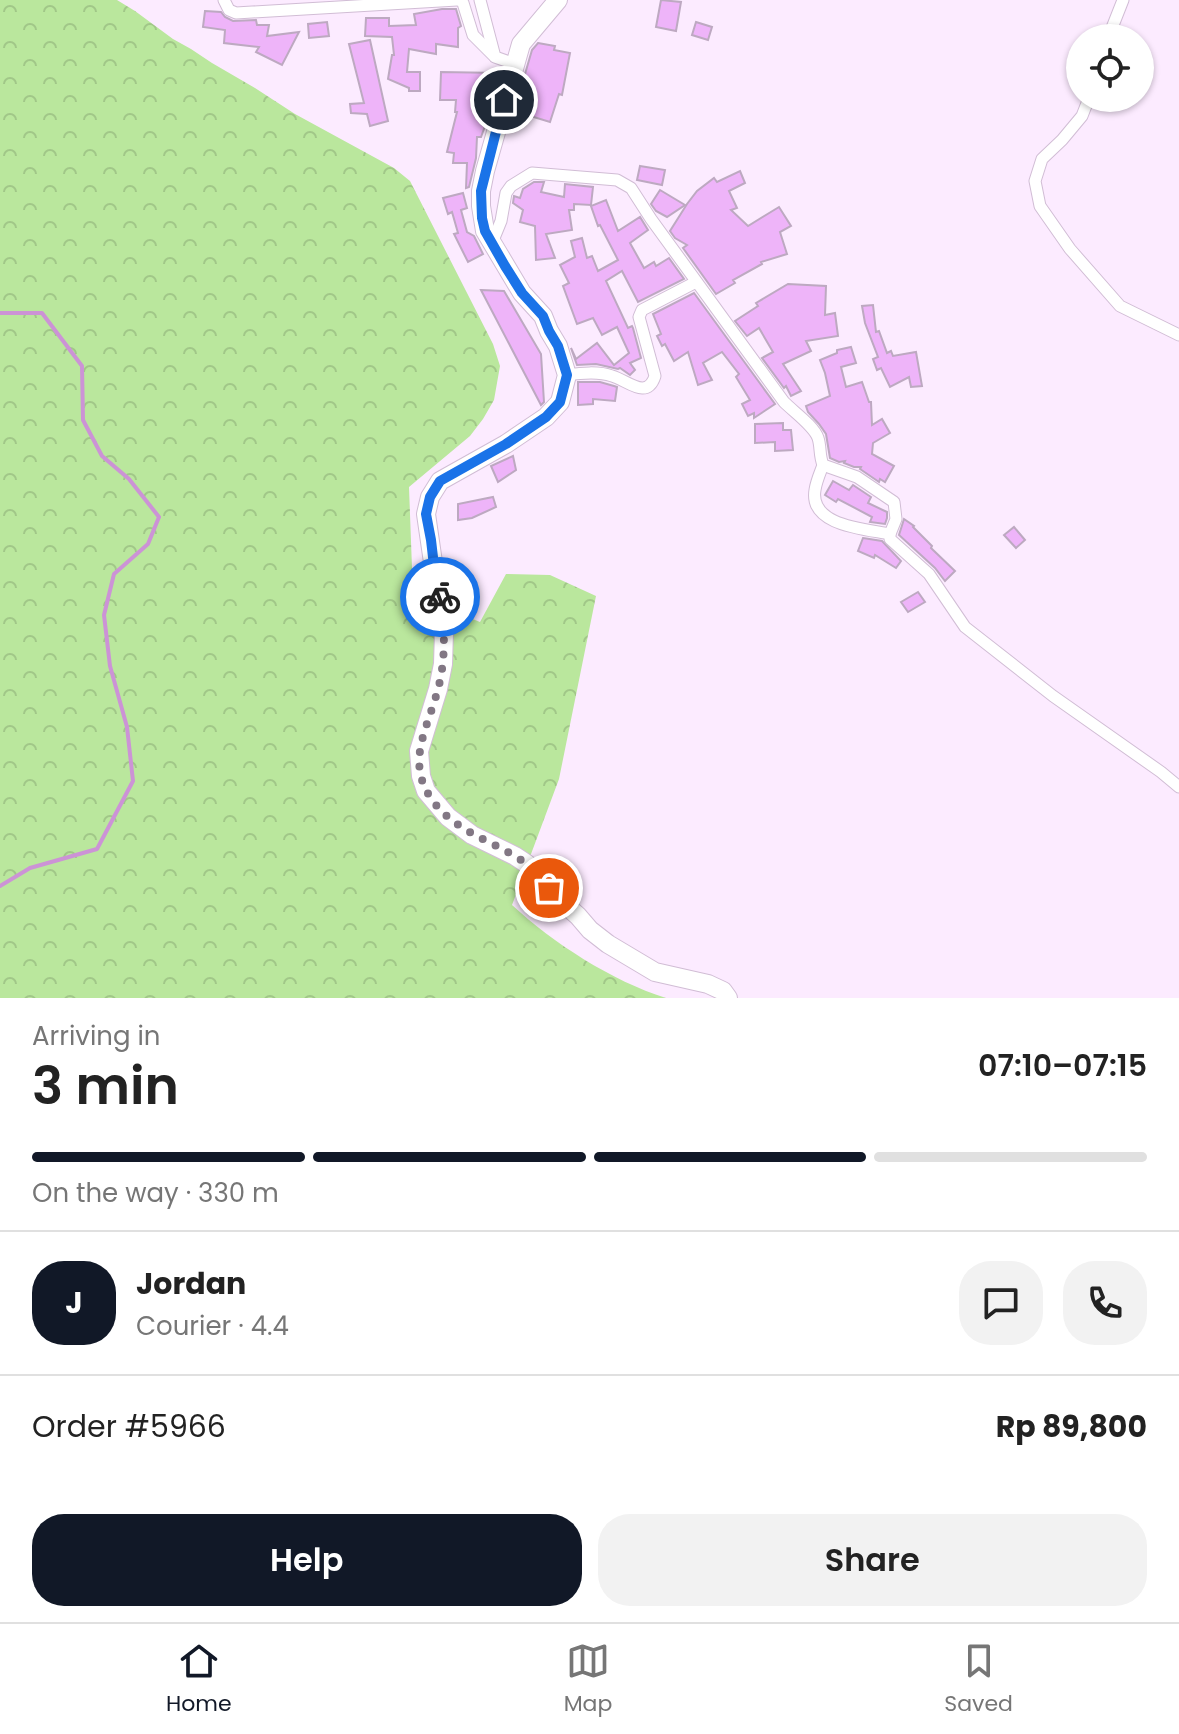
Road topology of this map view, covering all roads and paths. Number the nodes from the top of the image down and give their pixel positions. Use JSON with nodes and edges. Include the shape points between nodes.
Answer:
{"nodes":[{"id":1,"x":224,"y":0,"type":"edge"},
{"id":2,"x":458,"y":0,"type":"edge"},
{"id":3,"x":480,"y":0,"type":"edge"},
{"id":4,"x":558,"y":0,"type":"edge"},
{"id":5,"x":1123,"y":0,"type":"edge"},
{"id":6,"x":1114,"y":24,"type":"edge"},
{"id":7,"x":495,"y":57,"type":"junction"},
{"id":8,"x":515,"y":64,"type":"junction"},
{"id":9,"x":1084,"y":112,"type":"edge"},
{"id":10,"x":492,"y":243,"type":"junction"},
{"id":11,"x":696,"y":282,"type":"junction"},
{"id":12,"x":1179,"y":335,"type":"edge"},
{"id":13,"x":567,"y":375,"type":"junction"},
{"id":14,"x":823,"y":465,"type":"junction"},
{"id":15,"x":890,"y":534,"type":"junction"},
{"id":16,"x":1179,"y":787,"type":"edge"},
{"id":17,"x":728,"y":998,"type":"edge"}],
"edges":[{"from":1,"to":2,"type":"street","via":[[236,13]]},
{"from":2,"to":7,"type":"street","via":[[473,35]]},
{"from":3,"to":7,"type":"street"},
{"from":4,"to":8,"type":"main road","via":[[521,44]]},
{"from":5,"to":6,"type":"street"},
{"from":7,"to":8,"type":"street"},
{"from":8,"to":10,"type":"main road","via":[[481,191],[482,218]]},
{"from":9,"to":12,"type":"street","via":[[1042,159],[1035,181],[1040,206],[1120,306]]},
{"from":10,"to":11,"type":"street","via":[[506,193],[527,175],[617,180],[631,188]]},
{"from":10,"to":13,"type":"main road","via":[[522,293],[543,316]]},
{"from":11,"to":13,"type":"street","via":[[642,310],[639,317],[655,376],[646,388],[612,376]]},
{"from":11,"to":14,"type":"street","via":[[784,402],[811,426]]},
{"from":13,"to":17,"type":"main road","via":[[560,402],[546,417],[440,481],[430,497],[426,514],[443,648],[438,689],[419,751],[421,776],[426,791],[448,817],[527,864],[608,944],[655,972],[708,984]]},
{"from":14,"to":15,"type":"street","via":[[857,477],[894,502],[896,519]]},
{"from":14,"to":15,"type":"street","via":[[815,491],[818,511],[830,520]]},
{"from":15,"to":16,"type":"street","via":[[929,574],[965,627]]}]}
